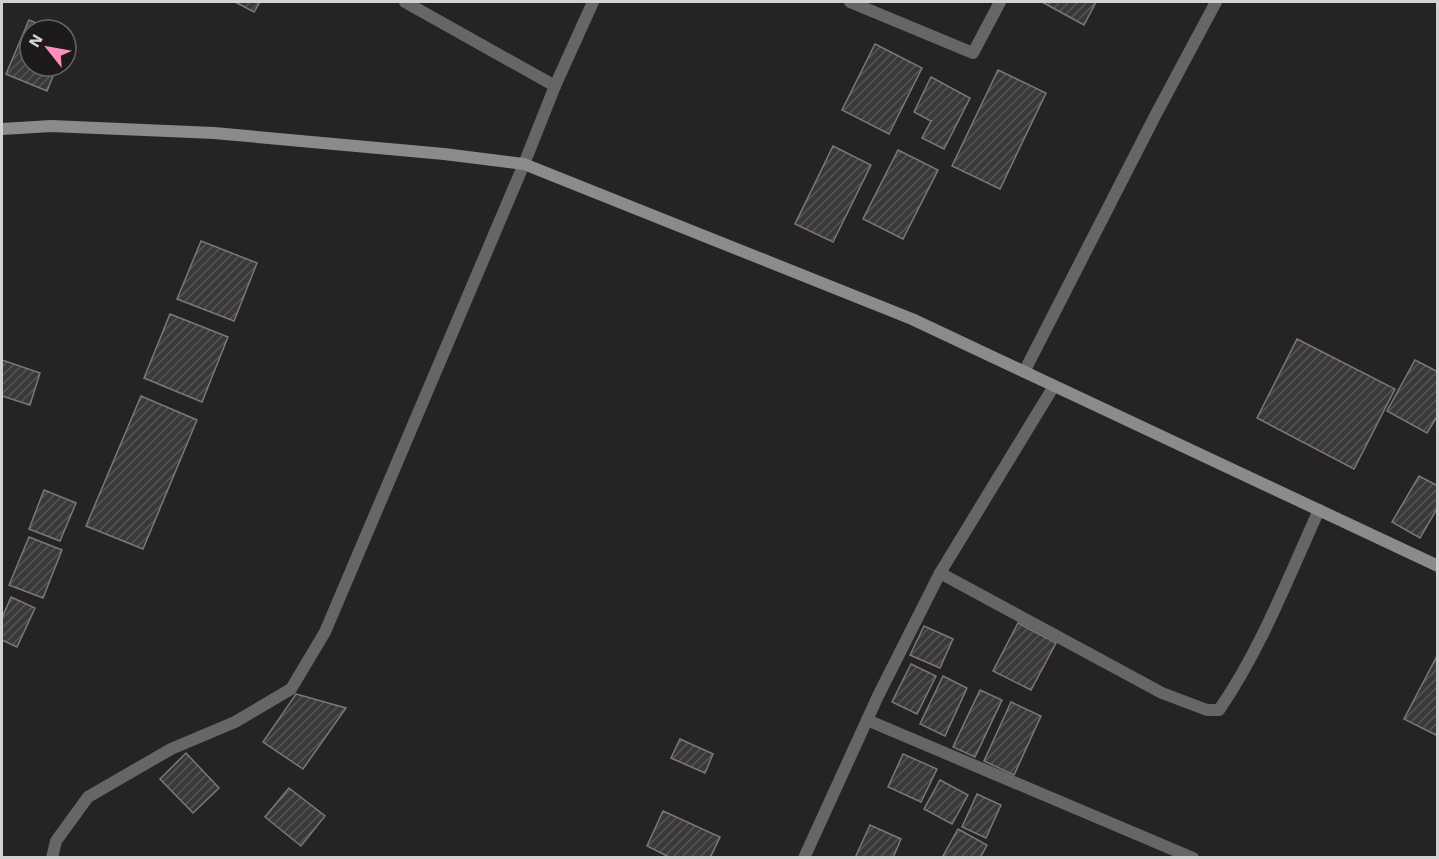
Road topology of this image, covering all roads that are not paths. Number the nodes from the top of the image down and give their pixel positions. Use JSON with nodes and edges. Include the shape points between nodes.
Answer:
{"nodes":[{"id":1,"x":405,"y":2,"type":"edge"},
{"id":2,"x":593,"y":2,"type":"edge"},
{"id":3,"x":850,"y":2,"type":"edge"},
{"id":4,"x":1000,"y":2,"type":"edge"},
{"id":5,"x":1216,"y":2,"type":"edge"},
{"id":6,"x":555,"y":86,"type":"junction"},
{"id":7,"x":2,"y":129,"type":"edge"},
{"id":8,"x":524,"y":164,"type":"junction"},
{"id":9,"x":1024,"y":372,"type":"junction"},
{"id":10,"x":1054,"y":386,"type":"junction"},
{"id":11,"x":1319,"y":510,"type":"junction"},
{"id":12,"x":1437,"y":566,"type":"edge"},
{"id":13,"x":940,"y":573,"type":"junction"},
{"id":14,"x":867,"y":720,"type":"junction"},
{"id":15,"x":52,"y":858,"type":"edge"},
{"id":16,"x":804,"y":858,"type":"edge"},
{"id":17,"x":1193,"y":858,"type":"edge"}],
"edges":[{"from":1,"to":6,"type":"street"},
{"from":2,"to":6,"type":"street"},
{"from":3,"to":4,"type":"street","via":[[974,53]]},
{"from":5,"to":9,"type":"street"},
{"from":6,"to":8,"type":"street"},
{"from":7,"to":8,"type":"main road","via":[[51,126],[214,133]]},
{"from":8,"to":9,"type":"main road","via":[[912,320]]},
{"from":8,"to":15,"type":"street","via":[[325,632],[291,689],[235,722],[171,749],[88,797],[56,841]]},
{"from":9,"to":10,"type":"main road"},
{"from":10,"to":11,"type":"main road"},
{"from":10,"to":13,"type":"street"},
{"from":11,"to":12,"type":"main road"},
{"from":11,"to":13,"type":"street","via":[[1237,684],[1219,710],[1207,710],[1162,693]]},
{"from":13,"to":14,"type":"street"},
{"from":14,"to":16,"type":"street"},
{"from":14,"to":17,"type":"street"}]}
